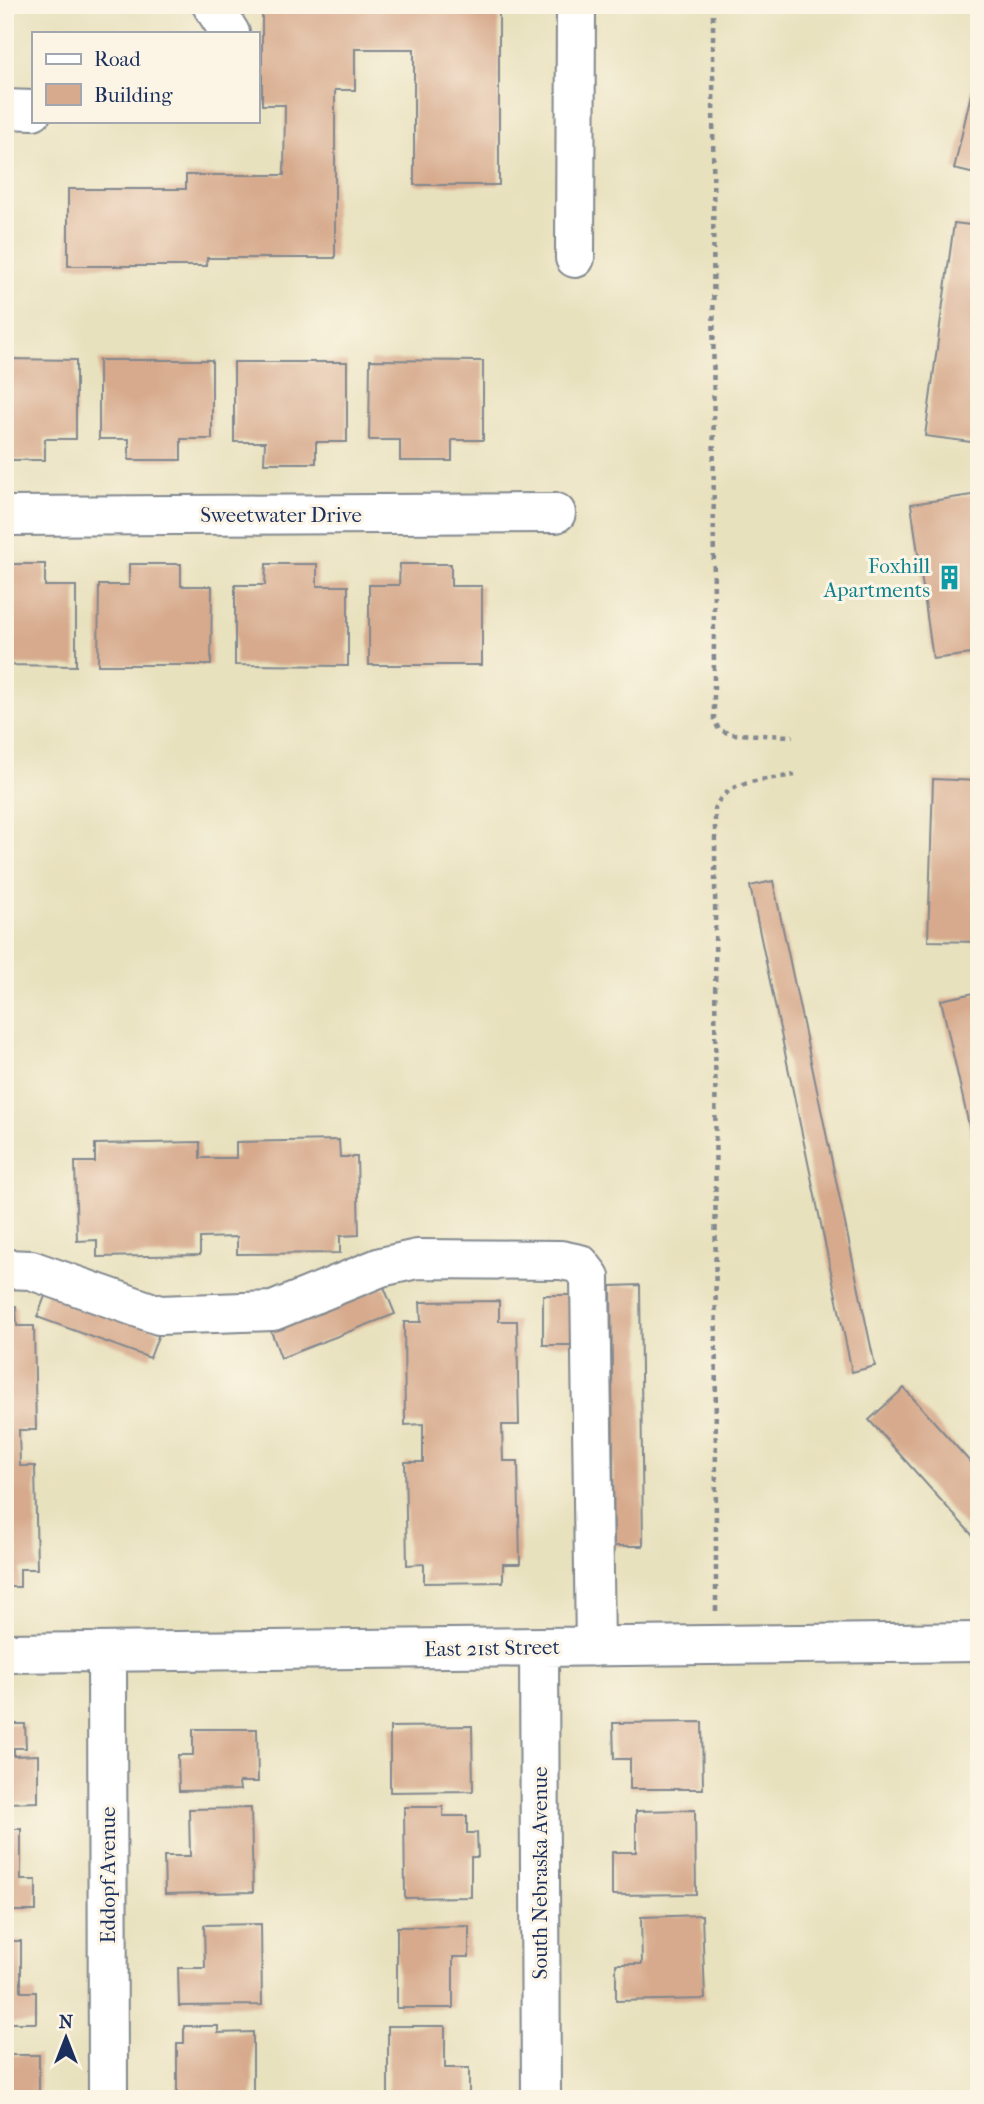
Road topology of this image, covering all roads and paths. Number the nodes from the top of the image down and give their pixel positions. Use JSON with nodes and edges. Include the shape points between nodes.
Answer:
{"nodes":[{"id":1,"x":212,"y":5,"type":"edge"},
{"id":2,"x":576,"y":5,"type":"edge"},
{"id":3,"x":713,"y":5,"type":"edge"},
{"id":4,"x":229,"y":32,"type":"edge"},
{"id":5,"x":5,"y":109,"type":"edge"},
{"id":6,"x":32,"y":110,"type":"edge"},
{"id":7,"x":575,"y":258,"type":"dead end"},
{"id":8,"x":556,"y":513,"type":"dead end"},
{"id":9,"x":5,"y":516,"type":"edge"},
{"id":10,"x":793,"y":736,"type":"dead end"},
{"id":11,"x":795,"y":775,"type":"dead end"},
{"id":12,"x":5,"y":1269,"type":"edge"},
{"id":13,"x":979,"y":1642,"type":"edge"},
{"id":14,"x":716,"y":1646,"type":"junction"},
{"id":15,"x":595,"y":1647,"type":"junction"},
{"id":16,"x":539,"y":1648,"type":"junction"},
{"id":17,"x":107,"y":1652,"type":"junction"},
{"id":18,"x":5,"y":1653,"type":"edge"},
{"id":19,"x":108,"y":2099,"type":"edge"},
{"id":20,"x":541,"y":2099,"type":"edge"}],
"edges":[{"from":1,"to":4,"type":"street"},
{"from":2,"to":7,"type":"street"},
{"from":3,"to":10,"type":"path","via":[[714,719],[719,730],[731,734]]},
{"from":5,"to":6,"type":"street"},
{"from":8,"to":9,"type":"street","name":"Sweetwater Drive"},
{"from":11,"to":14,"type":"path","via":[[738,785],[722,793],[715,807]]},
{"from":12,"to":15,"type":"street","via":[[31,1269],[159,1315],[272,1311],[381,1267],[417,1259],[580,1264],[590,1277]]},
{"from":13,"to":14,"type":"street","name":"East 21st Street"},
{"from":14,"to":15,"type":"street","name":"East 21st Street"},
{"from":15,"to":16,"type":"street","name":"East 21st Street"},
{"from":16,"to":17,"type":"street","name":"East 21st Street"},
{"from":16,"to":20,"type":"street","name":"South Nebraska Avenue"},
{"from":17,"to":18,"type":"street","name":"East 21st Street"},
{"from":17,"to":19,"type":"street","name":"Eddopf Avenue"}]}
